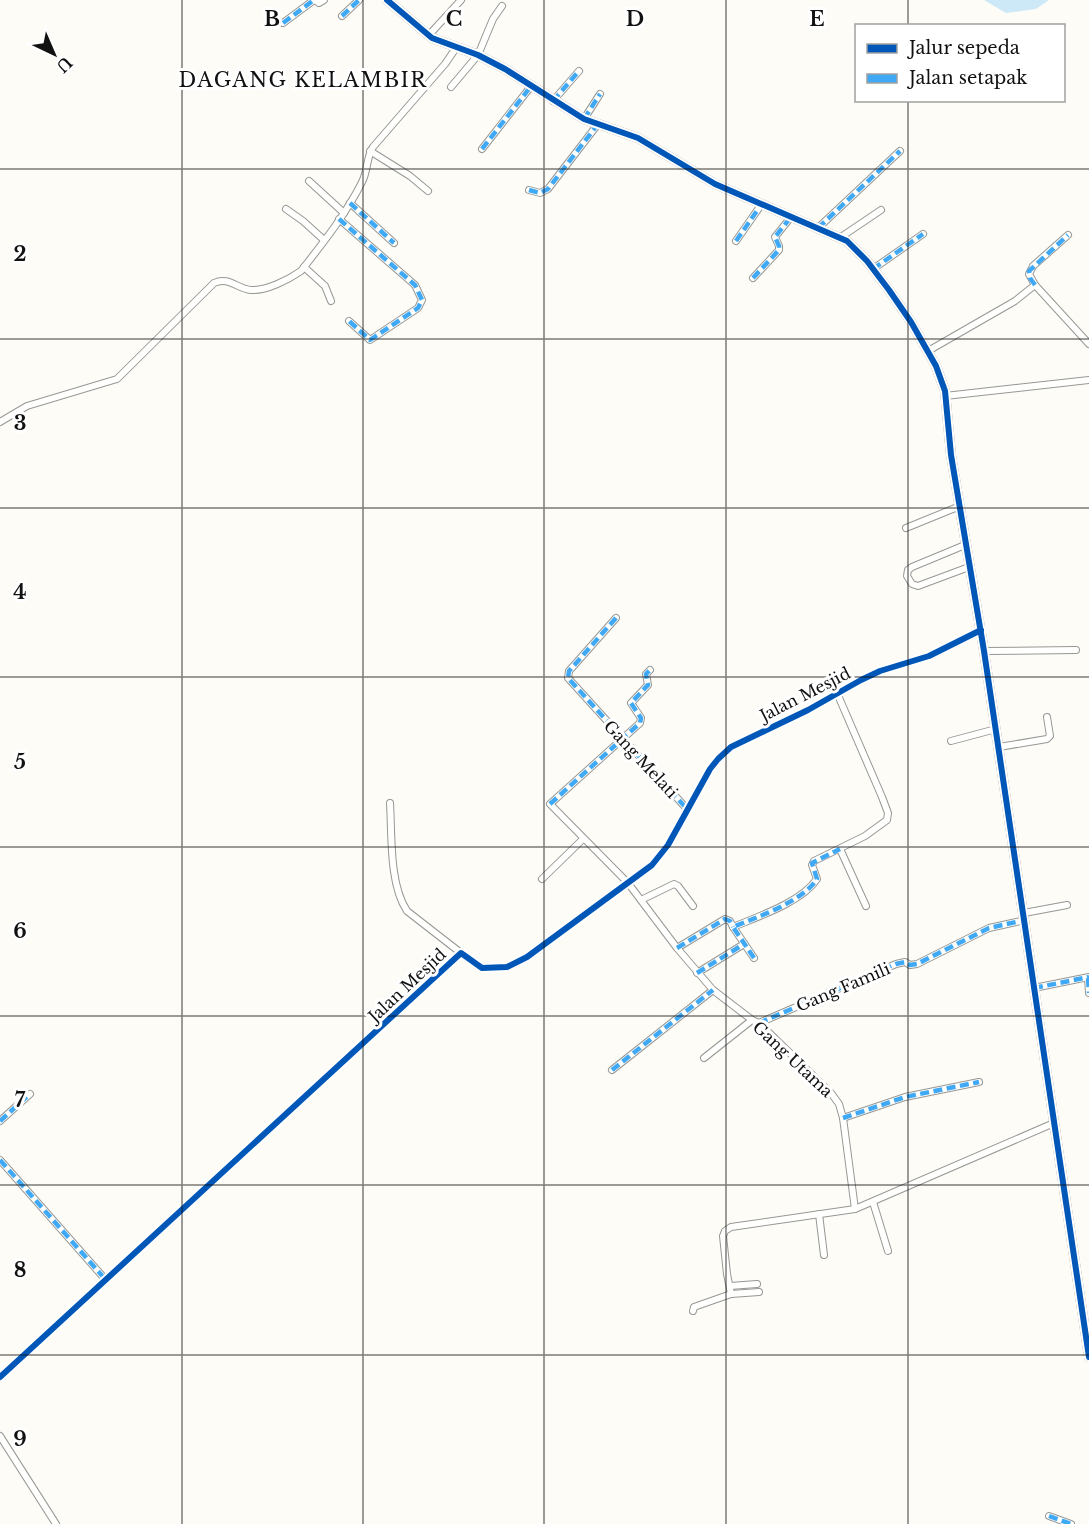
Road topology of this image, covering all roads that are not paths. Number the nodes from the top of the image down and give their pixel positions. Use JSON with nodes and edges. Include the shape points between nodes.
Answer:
{"nodes":[{"id":1,"x":315,"y":0,"type":"edge"},
{"id":2,"x":324,"y":0,"type":"edge"},
{"id":3,"x":359,"y":0,"type":"edge"},
{"id":4,"x":387,"y":0,"type":"edge"},
{"id":5,"x":461,"y":0,"type":"edge"},
{"id":6,"x":502,"y":6,"type":"dead end"},
{"id":7,"x":342,"y":16,"type":"dead end"},
{"id":8,"x":284,"y":23,"type":"dead end"},
{"id":9,"x":429,"y":35,"type":"junction"},
{"id":10,"x":456,"y":48,"type":"junction"},
{"id":11,"x":478,"y":55,"type":"junction"},
{"id":12,"x":579,"y":71,"type":"dead end"},
{"id":13,"x":532,"y":85,"type":"junction"},
{"id":14,"x":451,"y":87,"type":"dead end"},
{"id":15,"x":600,"y":94,"type":"dead end"},
{"id":16,"x":553,"y":101,"type":"junction"},
{"id":17,"x":584,"y":119,"type":"junction"},
{"id":18,"x":598,"y":124,"type":"junction"},
{"id":19,"x":482,"y":149,"type":"dead end"},
{"id":20,"x":370,"y":151,"type":"junction"},
{"id":21,"x":900,"y":151,"type":"dead end"},
{"id":22,"x":309,"y":181,"type":"dead end"},
{"id":23,"x":530,"y":190,"type":"dead end"},
{"id":24,"x":428,"y":191,"type":"dead end"},
{"id":25,"x":350,"y":203,"type":"junction"},
{"id":26,"x":761,"y":205,"type":"junction"},
{"id":27,"x":286,"y":208,"type":"dead end"},
{"id":28,"x":881,"y":210,"type":"dead end"},
{"id":29,"x":344,"y":213,"type":"junction"},
{"id":30,"x":790,"y":217,"type":"junction"},
{"id":31,"x":339,"y":219,"type":"junction"},
{"id":32,"x":818,"y":228,"type":"junction"},
{"id":33,"x":923,"y":234,"type":"dead end"},
{"id":34,"x":1068,"y":235,"type":"dead end"},
{"id":35,"x":841,"y":237,"type":"junction"},
{"id":36,"x":324,"y":240,"type":"junction"},
{"id":37,"x":736,"y":242,"type":"dead end"},
{"id":38,"x":394,"y":243,"type":"dead end"},
{"id":39,"x":304,"y":267,"type":"junction"},
{"id":40,"x":873,"y":269,"type":"junction"},
{"id":41,"x":753,"y":278,"type":"dead end"},
{"id":42,"x":1035,"y":285,"type":"junction"},
{"id":43,"x":332,"y":300,"type":"dead end"},
{"id":44,"x":349,"y":321,"type":"dead end"},
{"id":45,"x":1089,"y":344,"type":"edge"},
{"id":46,"x":928,"y":351,"type":"junction"},
{"id":47,"x":1089,"y":380,"type":"edge"},
{"id":48,"x":945,"y":396,"type":"junction"},
{"id":49,"x":0,"y":422,"type":"edge"},
{"id":50,"x":960,"y":506,"type":"junction"},
{"id":51,"x":906,"y":528,"type":"dead end"},
{"id":52,"x":965,"y":545,"type":"junction"},
{"id":53,"x":969,"y":567,"type":"junction"},
{"id":54,"x":616,"y":618,"type":"dead end"},
{"id":55,"x":981,"y":630,"type":"junction"},
{"id":56,"x":1076,"y":650,"type":"dead end"},
{"id":57,"x":984,"y":651,"type":"junction"},
{"id":58,"x":650,"y":670,"type":"dead end"},
{"id":59,"x":837,"y":693,"type":"junction"},
{"id":60,"x":1047,"y":717,"type":"dead end"},
{"id":61,"x":996,"y":729,"type":"junction"},
{"id":62,"x":623,"y":739,"type":"junction"},
{"id":63,"x":951,"y":741,"type":"dead end"},
{"id":64,"x":999,"y":747,"type":"junction"},
{"id":65,"x":390,"y":803,"type":"dead end"},
{"id":66,"x":687,"y":809,"type":"junction"},
{"id":67,"x":583,"y":839,"type":"junction"},
{"id":68,"x":840,"y":849,"type":"junction"},
{"id":69,"x":542,"y":879,"type":"dead end"},
{"id":70,"x":628,"y":883,"type":"junction"},
{"id":71,"x":641,"y":900,"type":"junction"},
{"id":72,"x":1067,"y":905,"type":"dead end"},
{"id":73,"x":693,"y":906,"type":"dead end"},
{"id":74,"x":866,"y":906,"type":"dead end"},
{"id":75,"x":1025,"y":916,"type":"junction"},
{"id":76,"x":733,"y":927,"type":"junction"},
{"id":77,"x":744,"y":944,"type":"junction"},
{"id":78,"x":677,"y":948,"type":"junction"},
{"id":79,"x":461,"y":953,"type":"junction"},
{"id":80,"x":754,"y":958,"type":"dead end"},
{"id":81,"x":697,"y":973,"type":"junction"},
{"id":82,"x":1088,"y":978,"type":"edge"},
{"id":83,"x":1034,"y":988,"type":"junction"},
{"id":84,"x":713,"y":990,"type":"junction"},
{"id":85,"x":1089,"y":993,"type":"edge"},
{"id":86,"x":752,"y":1020,"type":"junction"},
{"id":87,"x":759,"y":1023,"type":"junction"},
{"id":88,"x":704,"y":1058,"type":"dead end"},
{"id":89,"x":612,"y":1070,"type":"dead end"},
{"id":90,"x":979,"y":1082,"type":"dead end"},
{"id":91,"x":30,"y":1094,"type":"dead end"},
{"id":92,"x":843,"y":1118,"type":"junction"},
{"id":93,"x":0,"y":1122,"type":"edge"},
{"id":94,"x":1054,"y":1123,"type":"junction"},
{"id":95,"x":0,"y":1160,"type":"edge"},
{"id":96,"x":873,"y":1202,"type":"junction"},
{"id":97,"x":855,"y":1209,"type":"junction"},
{"id":98,"x":819,"y":1214,"type":"junction"},
{"id":99,"x":888,"y":1251,"type":"dead end"},
{"id":100,"x":824,"y":1255,"type":"dead end"},
{"id":101,"x":105,"y":1280,"type":"junction"},
{"id":102,"x":757,"y":1284,"type":"dead end"},
{"id":103,"x":729,"y":1286,"type":"junction"},
{"id":104,"x":759,"y":1292,"type":"dead end"},
{"id":105,"x":731,"y":1294,"type":"junction"},
{"id":106,"x":1085,"y":1295,"type":"edge"},
{"id":107,"x":693,"y":1311,"type":"dead end"},
{"id":108,"x":1089,"y":1357,"type":"edge"},
{"id":109,"x":0,"y":1377,"type":"edge"},
{"id":110,"x":0,"y":1436,"type":"edge"},
{"id":111,"x":1049,"y":1516,"type":"dead end"},
{"id":112,"x":56,"y":1524,"type":"edge"},
{"id":113,"x":1071,"y":1524,"type":"edge"}],
"edges":[{"from":1,"to":2,"type":"street"},
{"from":1,"to":8,"type":"street"},
{"from":3,"to":7,"type":"street"},
{"from":4,"to":9,"type":"street"},
{"from":5,"to":9,"type":"street"},
{"from":6,"to":11,"type":"street"},
{"from":9,"to":10,"type":"street"},
{"from":10,"to":11,"type":"street"},
{"from":10,"to":20,"type":"street"},
{"from":11,"to":13,"type":"street"},
{"from":11,"to":14,"type":"street"},
{"from":12,"to":16,"type":"street"},
{"from":13,"to":16,"type":"street"},
{"from":13,"to":19,"type":"street"},
{"from":15,"to":17,"type":"street"},
{"from":16,"to":17,"type":"street"},
{"from":17,"to":18,"type":"street"},
{"from":18,"to":23,"type":"street","via":[[548,189],[540,193]]},
{"from":18,"to":26,"type":"street","via":[[638,138],[715,184]]},
{"from":20,"to":24,"type":"street"},
{"from":20,"to":25,"type":"street","via":[[364,180]]},
{"from":21,"to":32,"type":"street"},
{"from":22,"to":29,"type":"street"},
{"from":25,"to":29,"type":"street"},
{"from":25,"to":38,"type":"street"},
{"from":26,"to":30,"type":"street"},
{"from":26,"to":37,"type":"street"},
{"from":27,"to":36,"type":"street"},
{"from":28,"to":35,"type":"street"},
{"from":29,"to":31,"type":"street"},
{"from":30,"to":32,"type":"street"},
{"from":30,"to":41,"type":"street","via":[[776,237],[778,250]]},
{"from":31,"to":36,"type":"street"},
{"from":31,"to":44,"type":"street","via":[[415,285],[422,300],[418,308],[370,340]]},
{"from":32,"to":35,"type":"street"},
{"from":33,"to":40,"type":"street"},
{"from":34,"to":42,"type":"street","via":[[1029,271]]},
{"from":35,"to":40,"type":"street"},
{"from":36,"to":39,"type":"street"},
{"from":39,"to":43,"type":"street","via":[[325,286]]},
{"from":39,"to":49,"type":"street","via":[[293,277],[258,290],[226,280],[214,283],[117,379],[27,406]]},
{"from":40,"to":46,"type":"street"},
{"from":42,"to":45,"type":"street"},
{"from":42,"to":46,"type":"street","via":[[1015,301]]},
{"from":46,"to":48,"type":"street","via":[[940,374]]},
{"from":47,"to":48,"type":"street"},
{"from":48,"to":50,"type":"street"},
{"from":50,"to":51,"type":"street"},
{"from":50,"to":52,"type":"street"},
{"from":52,"to":53,"type":"street"},
{"from":52,"to":53,"type":"street","via":[[912,567],[907,576],[918,586]]},
{"from":53,"to":55,"type":"street"},
{"from":54,"to":62,"type":"street","name":"Gang Melati","via":[[568,674],[570,682]]},
{"from":55,"to":57,"type":"street"},
{"from":55,"to":59,"type":"street","name":"Jalan Mesjid"},
{"from":56,"to":57,"type":"street"},
{"from":57,"to":61,"type":"street"},
{"from":58,"to":62,"type":"street","via":[[646,674],[648,685],[631,703],[641,721]]},
{"from":59,"to":66,"type":"street","name":"Jalan Mesjid","via":[[724,753]]},
{"from":59,"to":68,"type":"street","via":[[888,816],[875,830]]},
{"from":60,"to":64,"type":"street","via":[[1047,739]]},
{"from":61,"to":63,"type":"street"},
{"from":61,"to":64,"type":"street"},
{"from":62,"to":66,"type":"street","name":"Gang Melati"},
{"from":62,"to":67,"type":"street","name":"Gang Utama","via":[[550,804]]},
{"from":64,"to":75,"type":"street"},
{"from":65,"to":79,"type":"street","via":[[398,895],[407,911]]},
{"from":66,"to":70,"type":"street","name":"Jalan Mesjid","via":[[663,853]]},
{"from":67,"to":69,"type":"street"},
{"from":67,"to":70,"type":"street","name":"Gang Utama"},
{"from":68,"to":74,"type":"street"},
{"from":68,"to":76,"type":"street","via":[[812,863],[817,879],[810,888]]},
{"from":70,"to":71,"type":"street","name":"Gang Utama"},
{"from":70,"to":79,"type":"street","name":"Jalan Mesjid","via":[[527,957],[507,967],[482,968]]},
{"from":71,"to":73,"type":"street","via":[[674,884]]},
{"from":71,"to":78,"type":"street","name":"Gang Utama"},
{"from":72,"to":75,"type":"street","name":"Gang Famili"},
{"from":75,"to":83,"type":"street"},
{"from":75,"to":87,"type":"street","name":"Gang Famili","via":[[989,928],[918,964],[896,964]]},
{"from":76,"to":77,"type":"street"},
{"from":76,"to":78,"type":"street","via":[[724,919]]},
{"from":77,"to":80,"type":"street"},
{"from":77,"to":81,"type":"street"},
{"from":78,"to":81,"type":"street","name":"Gang Utama"},
{"from":79,"to":101,"type":"street","name":"Jalan Mesjid"},
{"from":81,"to":84,"type":"street","name":"Gang Utama"},
{"from":82,"to":83,"type":"street"},
{"from":82,"to":85,"type":"street"},
{"from":83,"to":94,"type":"street"},
{"from":84,"to":86,"type":"street","name":"Gang Utama"},
{"from":84,"to":89,"type":"street"},
{"from":86,"to":87,"type":"street","name":"Gang Utama"},
{"from":86,"to":88,"type":"street"},
{"from":87,"to":92,"type":"street","name":"Gang Utama","via":[[831,1094]]},
{"from":90,"to":92,"type":"street","via":[[913,1095]]},
{"from":91,"to":93,"type":"street"},
{"from":92,"to":97,"type":"street","name":"Gang Utama"},
{"from":94,"to":96,"type":"street"},
{"from":94,"to":106,"type":"street"},
{"from":95,"to":101,"type":"street"},
{"from":96,"to":97,"type":"street"},
{"from":96,"to":99,"type":"street"},
{"from":97,"to":98,"type":"street"},
{"from":98,"to":100,"type":"street"},
{"from":98,"to":103,"type":"street","via":[[728,1229],[723,1236]]},
{"from":101,"to":109,"type":"street","name":"Jalan Mesjid"},
{"from":102,"to":103,"type":"street"},
{"from":103,"to":105,"type":"street"},
{"from":104,"to":105,"type":"street"},
{"from":105,"to":107,"type":"street","via":[[694,1307]]},
{"from":106,"to":108,"type":"street"},
{"from":110,"to":112,"type":"street"},
{"from":111,"to":113,"type":"street"}]}
